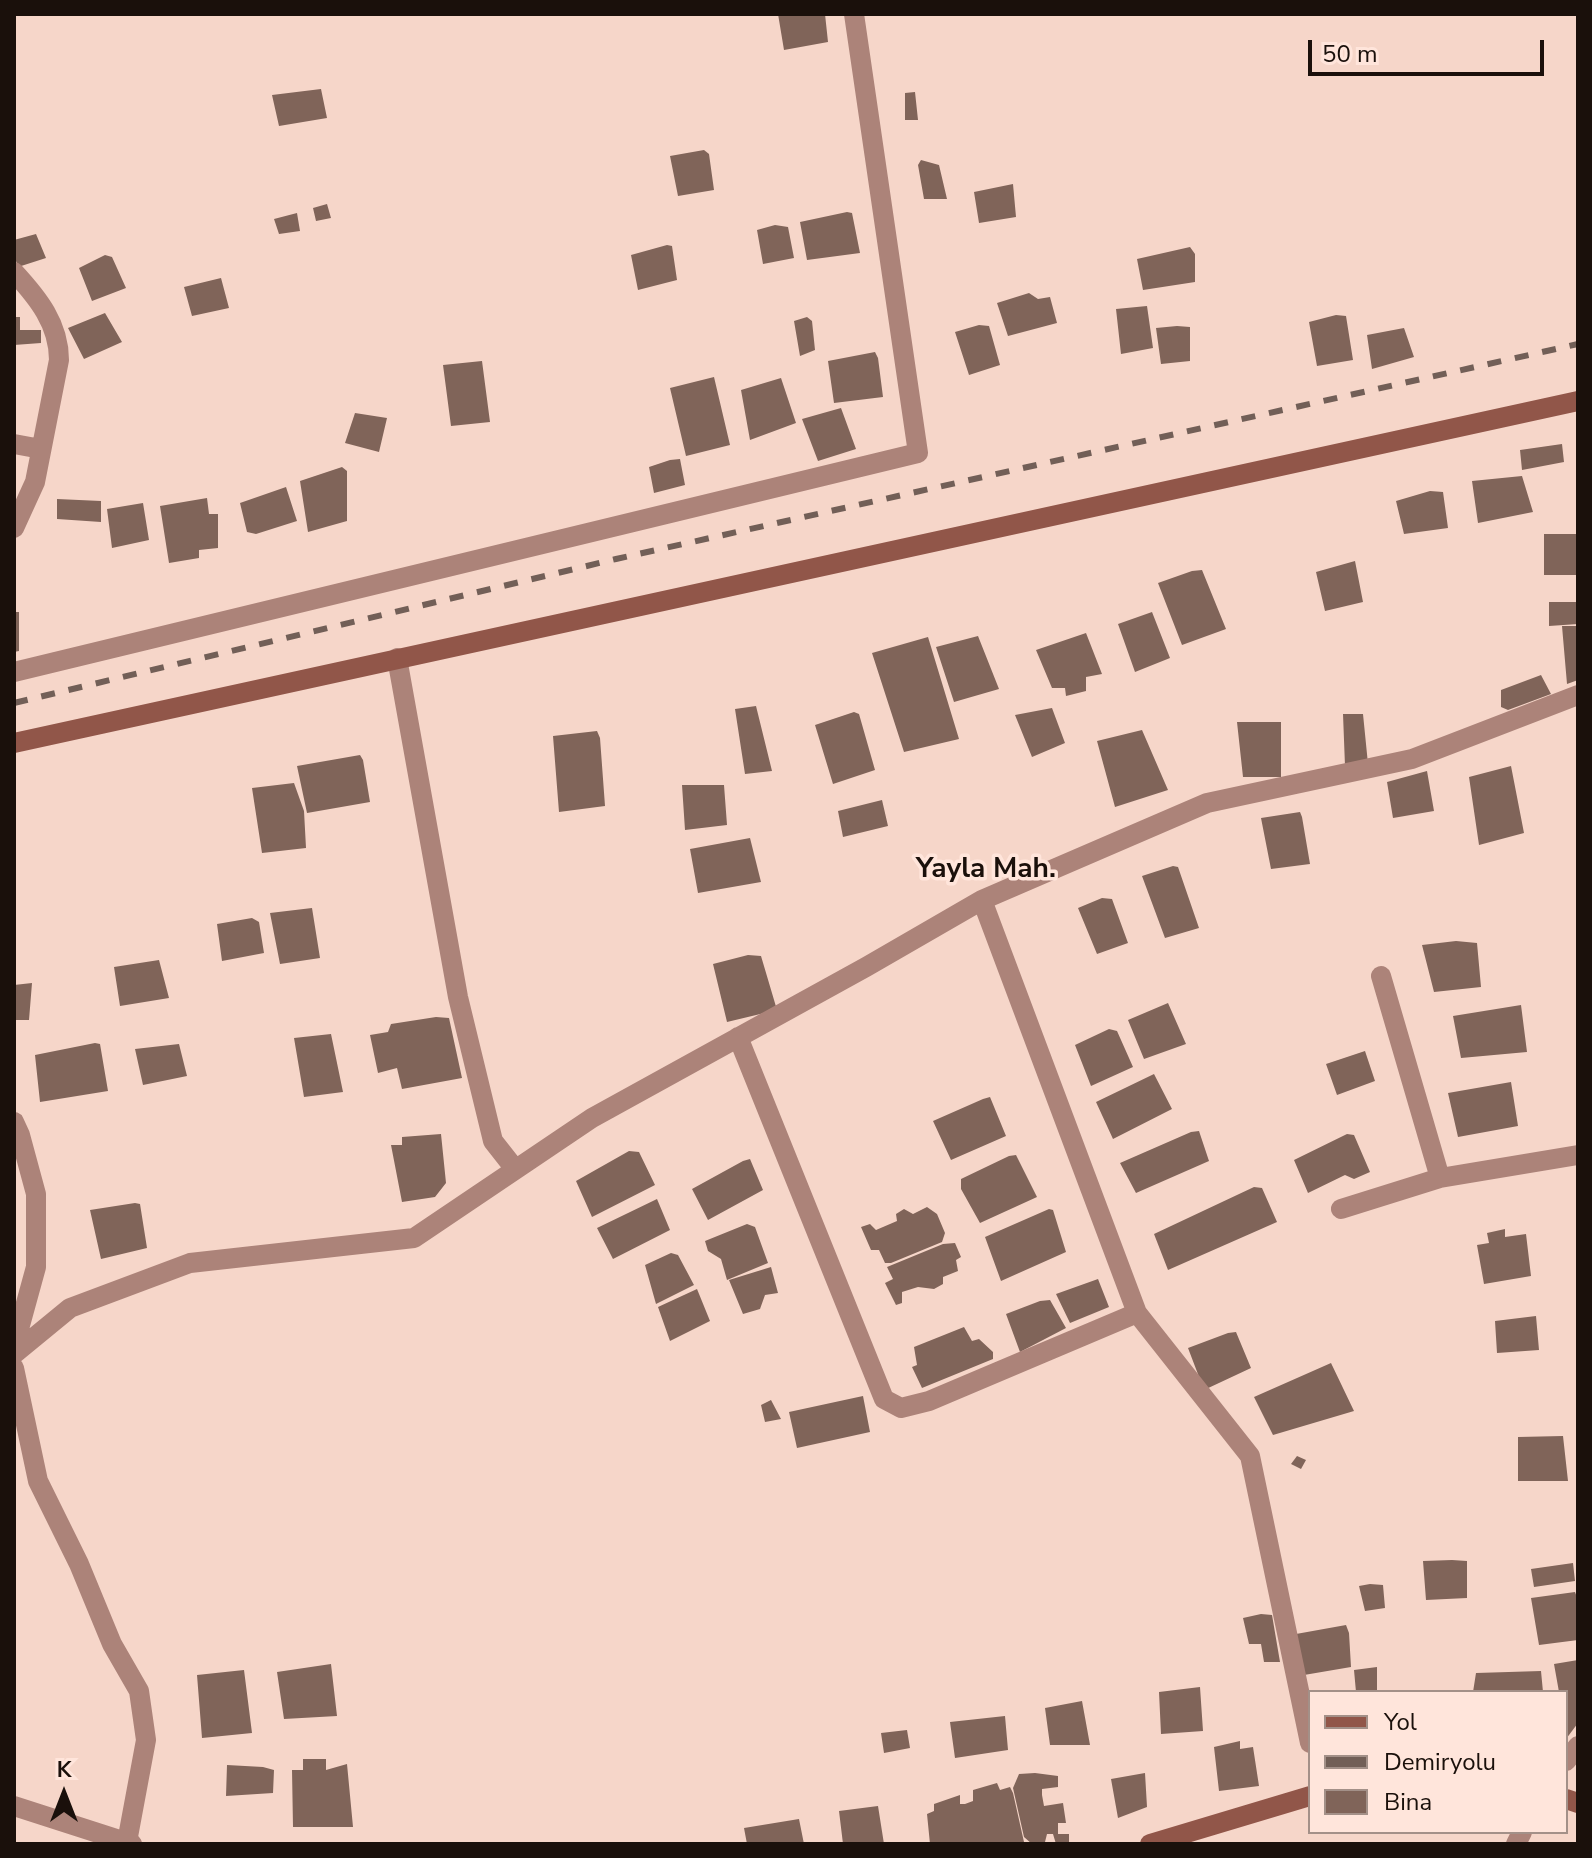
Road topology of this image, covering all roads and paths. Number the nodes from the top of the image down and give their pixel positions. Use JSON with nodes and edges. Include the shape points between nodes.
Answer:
{"nodes":[{"id":1,"x":854,"y":14,"type":"edge"},
{"id":2,"x":14,"y":272,"type":"edge"},
{"id":3,"x":1578,"y":401,"type":"edge"},
{"id":4,"x":14,"y":444,"type":"edge"},
{"id":5,"x":41,"y":449,"type":"junction"},
{"id":6,"x":14,"y":528,"type":"edge"},
{"id":7,"x":397,"y":658,"type":"junction"},
{"id":8,"x":14,"y":672,"type":"edge"},
{"id":9,"x":1578,"y":695,"type":"edge"},
{"id":10,"x":14,"y":743,"type":"edge"},
{"id":11,"x":982,"y":900,"type":"junction"},
{"id":12,"x":1381,"y":976,"type":"dead end"},
{"id":13,"x":738,"y":1037,"type":"junction"},
{"id":14,"x":14,"y":1122,"type":"edge"},
{"id":15,"x":1578,"y":1155,"type":"edge"},
{"id":16,"x":515,"y":1169,"type":"junction"},
{"id":17,"x":1440,"y":1178,"type":"junction"},
{"id":18,"x":1341,"y":1209,"type":"dead end"},
{"id":19,"x":1137,"y":1313,"type":"junction"},
{"id":20,"x":14,"y":1347,"type":"edge"},
{"id":21,"x":14,"y":1354,"type":"edge"},
{"id":22,"x":14,"y":1368,"type":"edge"},
{"id":23,"x":1308,"y":1733,"type":"edge"},
{"id":24,"x":1308,"y":1797,"type":"edge"},
{"id":25,"x":14,"y":1806,"type":"edge"},
{"id":26,"x":129,"y":1843,"type":"edge"},
{"id":27,"x":1150,"y":1844,"type":"edge"}],
"edges":[{"from":1,"to":8,"type":"street","via":[[918,453]]},
{"from":2,"to":5,"type":"street","via":[[36,296],[59,342]]},
{"from":3,"to":7,"type":"street"},
{"from":4,"to":5,"type":"street"},
{"from":5,"to":6,"type":"street","via":[[35,482]]},
{"from":7,"to":10,"type":"street"},
{"from":7,"to":16,"type":"street","via":[[461,1011],[493,1141]]},
{"from":9,"to":11,"type":"street","via":[[1412,759],[1207,803]]},
{"from":11,"to":13,"type":"street"},
{"from":11,"to":19,"type":"street"},
{"from":12,"to":17,"type":"street"},
{"from":13,"to":16,"type":"street","via":[[592,1118]]},
{"from":13,"to":19,"type":"street","via":[[884,1399],[901,1408],[929,1401]]},
{"from":14,"to":20,"type":"street","via":[[36,1194],[36,1267]]},
{"from":15,"to":17,"type":"street"},
{"from":16,"to":21,"type":"street","via":[[414,1238],[190,1263],[70,1308]]},
{"from":17,"to":18,"type":"street"},
{"from":19,"to":23,"type":"street","via":[[1250,1456]]},
{"from":22,"to":26,"type":"street","via":[[38,1481],[139,1691],[146,1740]]},
{"from":24,"to":27,"type":"street"},
{"from":25,"to":26,"type":"street"}]}
